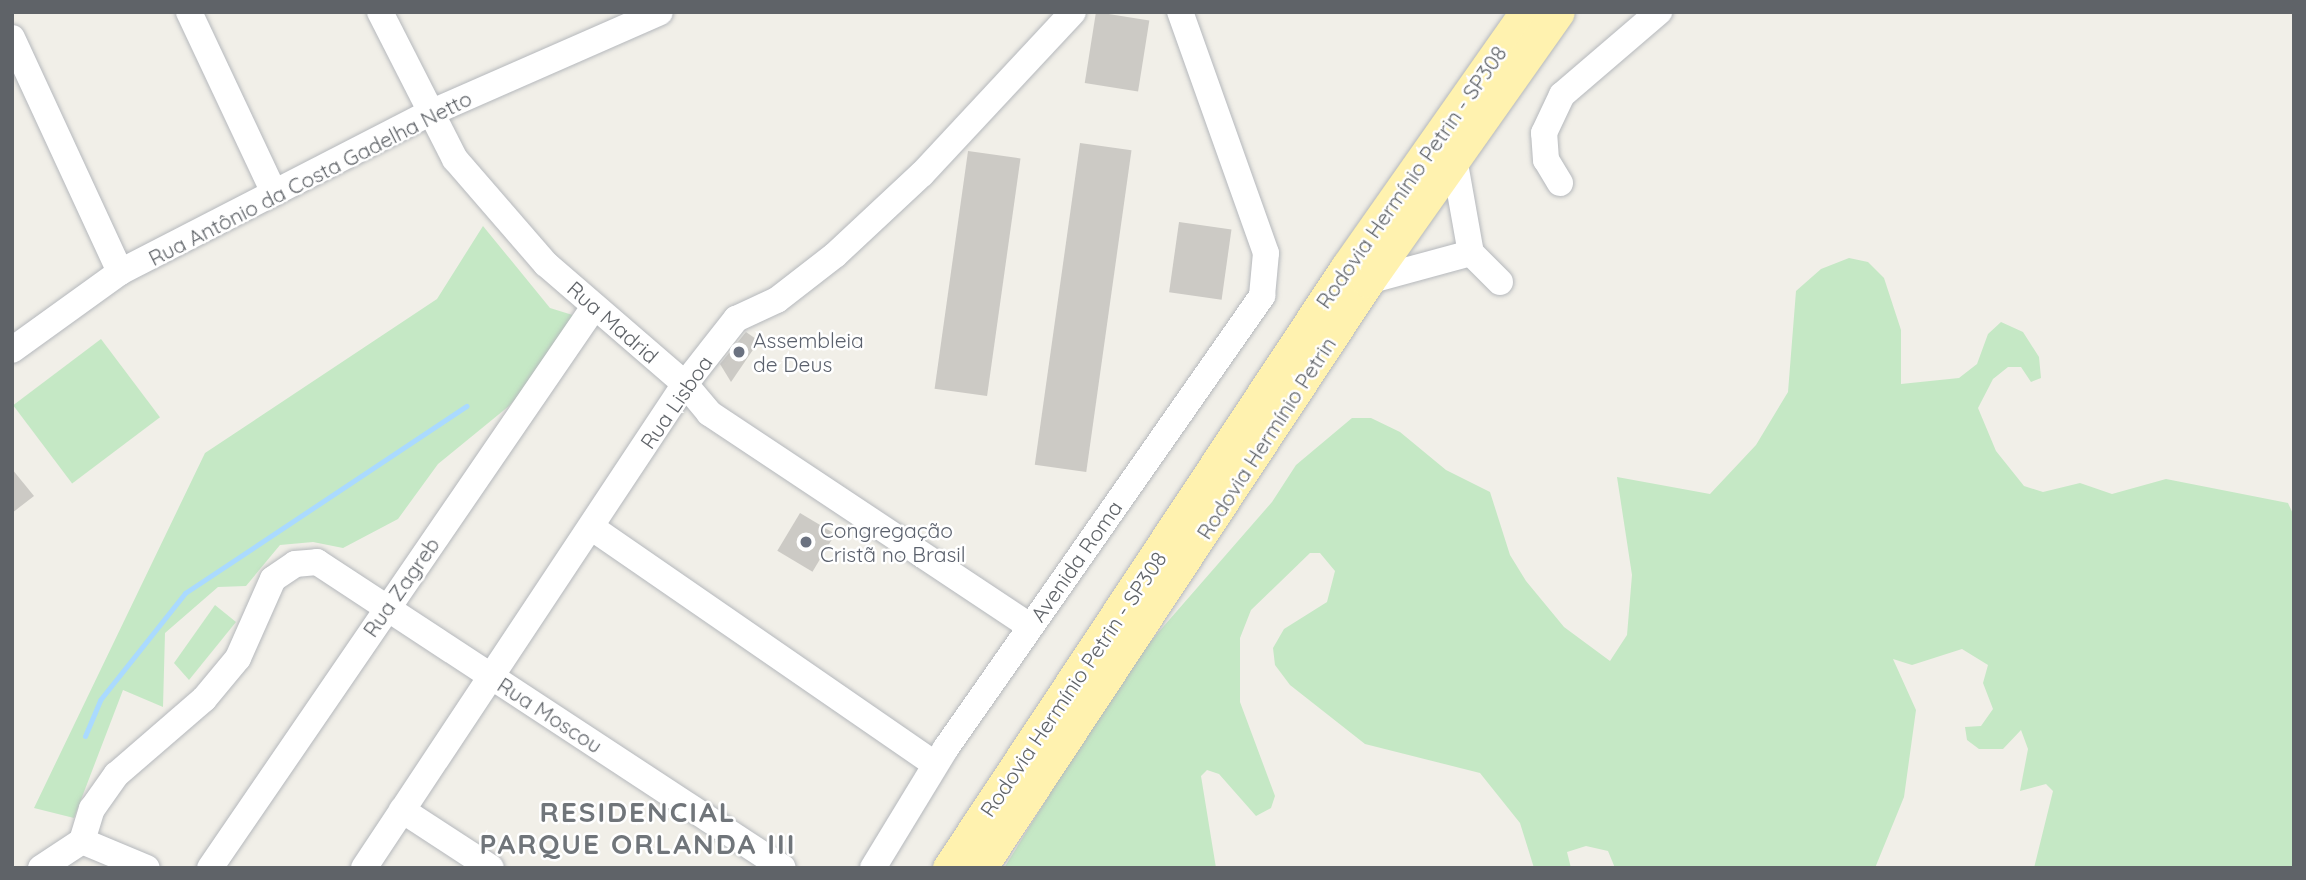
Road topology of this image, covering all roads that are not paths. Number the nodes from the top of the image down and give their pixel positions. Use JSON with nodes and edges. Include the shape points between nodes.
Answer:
{"nodes":[{"id":1,"x":189,"y":12,"type":"edge"},
{"id":2,"x":380,"y":12,"type":"edge"},
{"id":3,"x":660,"y":12,"type":"edge"},
{"id":4,"x":1073,"y":12,"type":"edge"},
{"id":5,"x":1180,"y":12,"type":"edge"},
{"id":6,"x":1502,"y":12,"type":"edge"},
{"id":7,"x":1525,"y":12,"type":"edge"},
{"id":8,"x":1558,"y":12,"type":"edge"},
{"id":9,"x":1578,"y":12,"type":"edge"},
{"id":10,"x":1659,"y":12,"type":"edge"},
{"id":11,"x":12,"y":38,"type":"edge"},
{"id":12,"x":428,"y":114,"type":"junction"},
{"id":13,"x":1449,"y":149,"type":"junction"},
{"id":14,"x":1560,"y":183,"type":"dead end"},
{"id":15,"x":274,"y":193,"type":"junction"},
{"id":16,"x":1471,"y":253,"type":"junction"},
{"id":17,"x":120,"y":272,"type":"junction"},
{"id":18,"x":1368,"y":281,"type":"junction"},
{"id":19,"x":1500,"y":282,"type":"dead end"},
{"id":20,"x":594,"y":307,"type":"junction"},
{"id":21,"x":12,"y":350,"type":"edge"},
{"id":22,"x":685,"y":384,"type":"junction"},
{"id":23,"x":591,"y":527,"type":"junction"},
{"id":24,"x":383,"y":611,"type":"junction"},
{"id":25,"x":1030,"y":626,"type":"junction"},
{"id":26,"x":491,"y":676,"type":"junction"},
{"id":27,"x":935,"y":764,"type":"junction"},
{"id":28,"x":402,"y":810,"type":"junction"},
{"id":29,"x":82,"y":841,"type":"junction"},
{"id":30,"x":41,"y":868,"type":"edge"},
{"id":31,"x":147,"y":868,"type":"edge"},
{"id":32,"x":210,"y":868,"type":"edge"},
{"id":33,"x":364,"y":868,"type":"edge"},
{"id":34,"x":491,"y":868,"type":"edge"},
{"id":35,"x":783,"y":868,"type":"edge"},
{"id":36,"x":873,"y":868,"type":"edge"},
{"id":37,"x":949,"y":868,"type":"edge"},
{"id":38,"x":980,"y":868,"type":"edge"}],
"edges":[{"from":1,"to":15,"type":"street"},
{"from":2,"to":12,"type":"street","name":"Rua Madrid"},
{"from":3,"to":12,"type":"street","name":"Rua Antônio da Costa Gadelha Netto"},
{"from":4,"to":22,"type":"street","name":"Rua Lisboa","via":[[922,174],[777,300],[736,319]]},
{"from":5,"to":25,"type":"street","name":"Avenida Roma","via":[[1266,253],[1262,296]]},
{"from":6,"to":13,"type":"main road"},
{"from":7,"to":13,"type":"main road","name":"Rodovia Hermínio Petrin - SP308"},
{"from":8,"to":13,"type":"main road","name":"Rodovia Hermínio Petrin"},
{"from":9,"to":13,"type":"main road"},
{"from":10,"to":14,"type":"street","via":[[1562,95],[1544,133],[1546,160]]},
{"from":11,"to":17,"type":"street"},
{"from":12,"to":15,"type":"street","name":"Rua Antônio da Costa Gadelha Netto"},
{"from":12,"to":20,"type":"street","name":"Rua Madrid","via":[[455,159],[546,264]]},
{"from":13,"to":16,"type":"street"},
{"from":13,"to":18,"type":"main road","name":"Rodovia Hermínio Petrin"},
{"from":13,"to":37,"type":"main road","name":"Rodovia Hermínio Petrin - SP308"},
{"from":15,"to":17,"type":"street","name":"Rua Antônio da Costa Gadelha Netto"},
{"from":16,"to":18,"type":"street"},
{"from":16,"to":19,"type":"street"},
{"from":17,"to":21,"type":"street","name":"Rua Antônio da Costa Gadelha Netto"},
{"from":18,"to":38,"type":"main road","name":"Rodovia Hermínio Petrin"},
{"from":20,"to":22,"type":"street","name":"Rua Madrid"},
{"from":20,"to":24,"type":"street","name":"Rua Zagreb"},
{"from":22,"to":23,"type":"street","name":"Rua Lisboa"},
{"from":22,"to":25,"type":"street","name":"Rua Madrid","via":[[709,413]]},
{"from":23,"to":26,"type":"street","name":"Rua Lisboa"},
{"from":23,"to":27,"type":"street"},
{"from":24,"to":26,"type":"street","name":"Rua Moscou"},
{"from":24,"to":29,"type":"street","name":"Rua Moscou","via":[[317,562],[295,564],[273,579],[239,658],[204,699],[116,775],[92,809]]},
{"from":24,"to":32,"type":"street","name":"Rua Zagreb"},
{"from":25,"to":27,"type":"street","name":"Avenida Roma"},
{"from":26,"to":28,"type":"street","name":"Rua Lisboa"},
{"from":26,"to":35,"type":"street","name":"Rua Moscou"},
{"from":27,"to":36,"type":"street","name":"Avenida Roma"},
{"from":28,"to":33,"type":"street","name":"Rua Lisboa"},
{"from":28,"to":34,"type":"street"},
{"from":29,"to":30,"type":"street"},
{"from":29,"to":31,"type":"street"}]}
